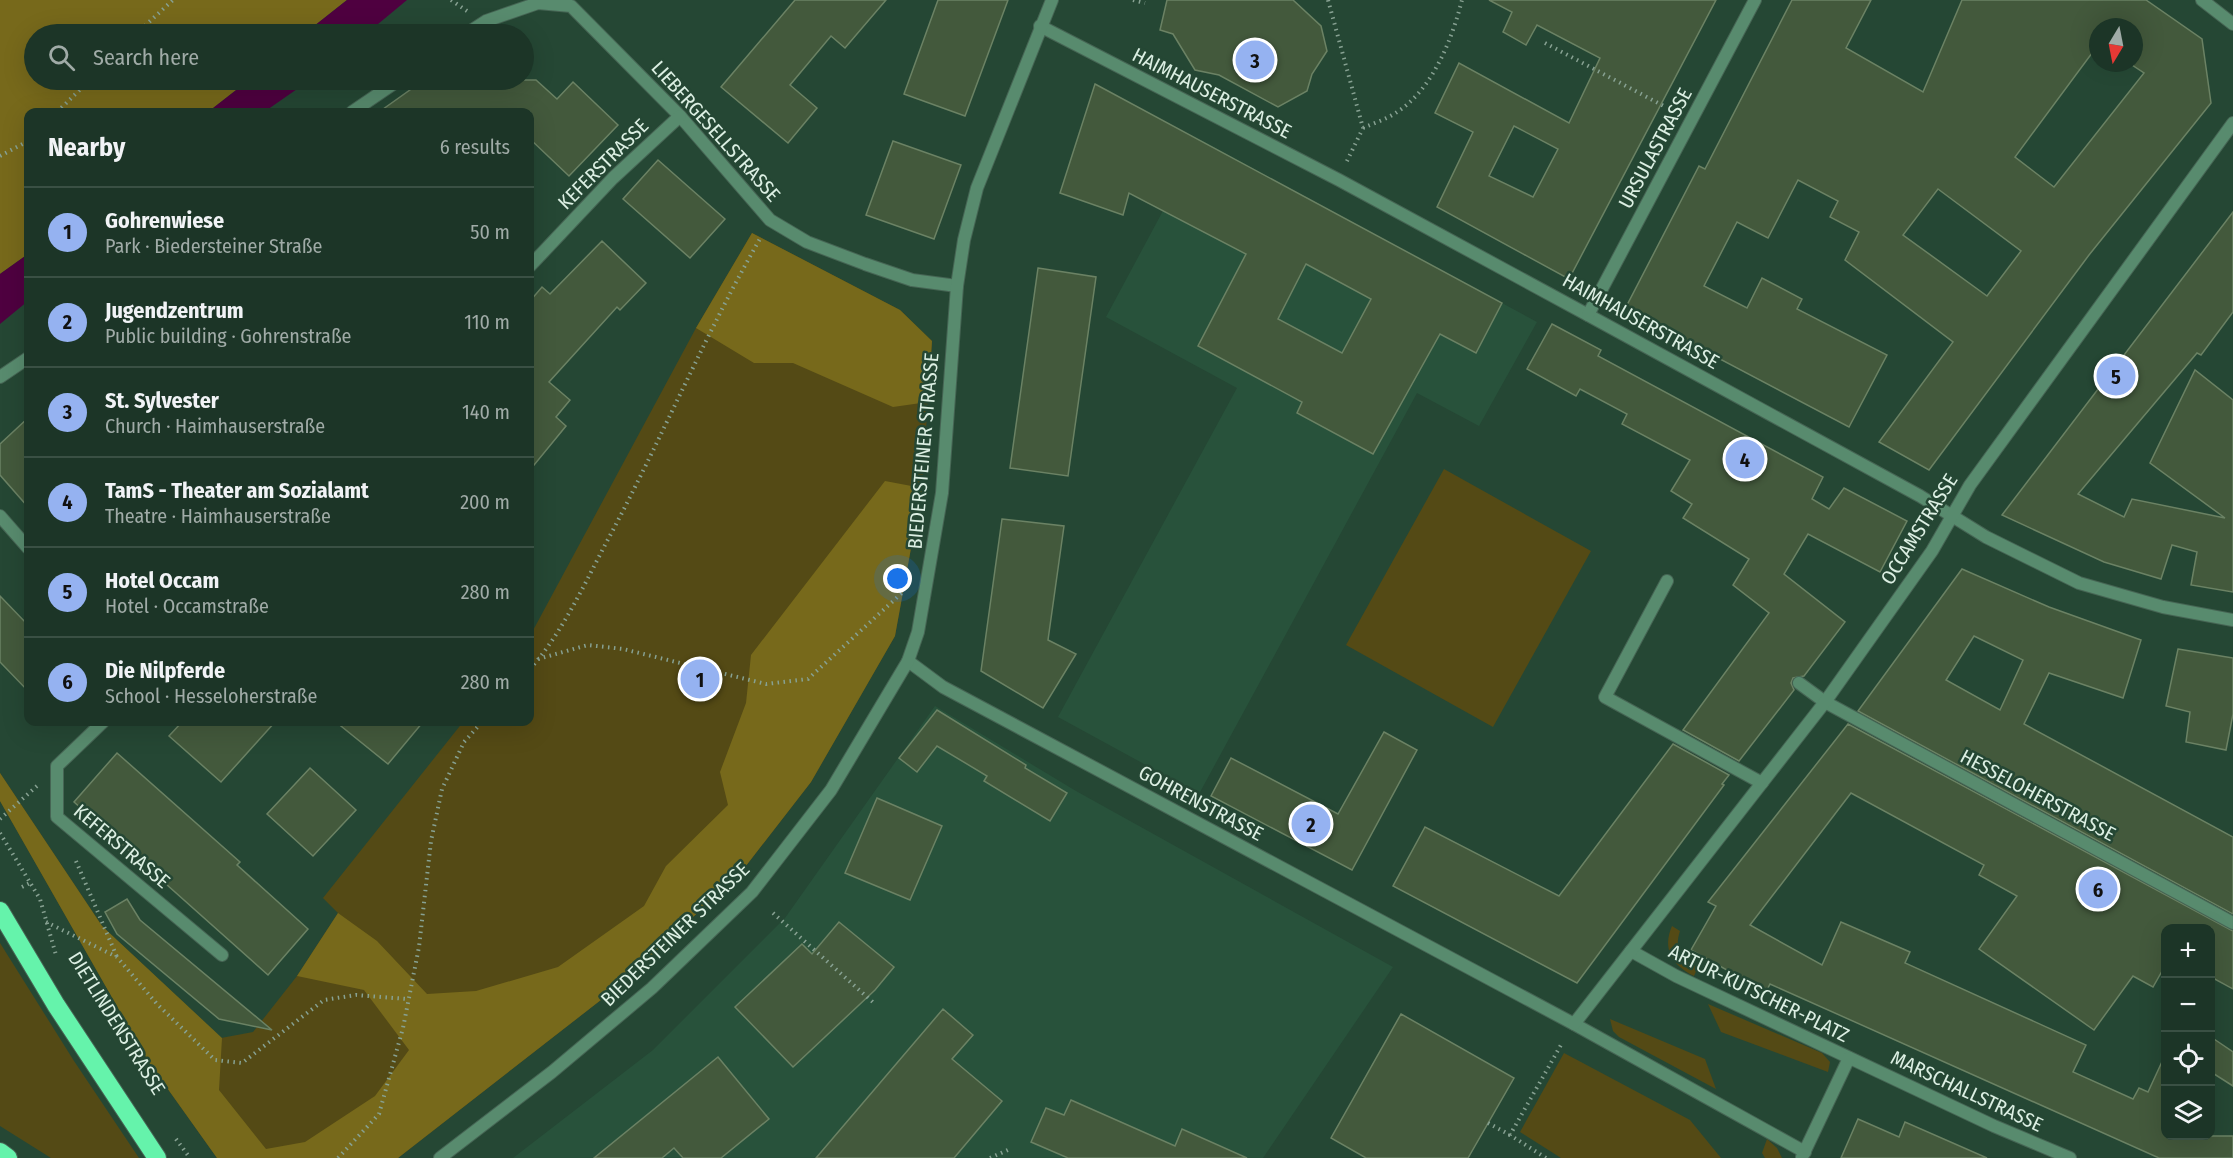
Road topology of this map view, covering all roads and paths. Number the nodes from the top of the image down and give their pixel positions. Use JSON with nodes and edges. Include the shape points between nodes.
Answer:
{"nodes":[{"id":1,"x":173,"y":0,"type":"edge"},
{"id":2,"x":451,"y":0,"type":"edge"},
{"id":3,"x":1052,"y":0,"type":"edge"},
{"id":4,"x":1132,"y":0,"type":"edge"},
{"id":5,"x":1328,"y":0,"type":"edge"},
{"id":6,"x":1462,"y":0,"type":"edge"},
{"id":7,"x":1755,"y":0,"type":"edge"},
{"id":8,"x":2202,"y":0,"type":"edge"},
{"id":9,"x":1146,"y":3,"type":"dead end"},
{"id":10,"x":468,"y":12,"type":"dead end"},
{"id":11,"x":147,"y":24,"type":"edge"},
{"id":12,"x":481,"y":24,"type":"edge"},
{"id":13,"x":2233,"y":24,"type":"edge"},
{"id":14,"x":1040,"y":26,"type":"junction"},
{"id":15,"x":1545,"y":43,"type":"dead end"},
{"id":16,"x":80,"y":90,"type":"edge"},
{"id":17,"x":384,"y":90,"type":"edge"},
{"id":18,"x":61,"y":108,"type":"edge"},
{"id":19,"x":358,"y":108,"type":"edge"},
{"id":20,"x":680,"y":116,"type":"junction"},
{"id":21,"x":1691,"y":121,"type":"junction"},
{"id":22,"x":2233,"y":123,"type":"edge"},
{"id":23,"x":1363,"y":128,"type":"junction"},
{"id":24,"x":1358,"y":138,"type":"dead end"},
{"id":25,"x":24,"y":143,"type":"edge"},
{"id":26,"x":0,"y":156,"type":"edge"},
{"id":27,"x":770,"y":220,"type":"junction"},
{"id":28,"x":534,"y":262,"type":"edge"},
{"id":29,"x":957,"y":286,"type":"junction"},
{"id":30,"x":1588,"y":315,"type":"junction"},
{"id":31,"x":24,"y":361,"type":"edge"},
{"id":32,"x":0,"y":377,"type":"edge"},
{"id":33,"x":0,"y":516,"type":"edge"},
{"id":34,"x":1952,"y":516,"type":"junction"},
{"id":35,"x":24,"y":543,"type":"edge"},
{"id":36,"x":931,"y":564,"type":"junction"},
{"id":37,"x":1667,"y":581,"type":"dead end"},
{"id":38,"x":2233,"y":620,"type":"edge"},
{"id":39,"x":538,"y":660,"type":"junction"},
{"id":40,"x":908,"y":661,"type":"junction"},
{"id":41,"x":534,"y":664,"type":"edge"},
{"id":42,"x":1799,"y":683,"type":"dead end"},
{"id":43,"x":1825,"y":702,"type":"junction"},
{"id":44,"x":99,"y":726,"type":"edge"},
{"id":45,"x":478,"y":726,"type":"edge"},
{"id":46,"x":1762,"y":783,"type":"junction"},
{"id":47,"x":11,"y":811,"type":"dead end"},
{"id":48,"x":57,"y":817,"type":"junction"},
{"id":49,"x":0,"y":819,"type":"edge"},
{"id":50,"x":0,"y":833,"type":"edge"},
{"id":51,"x":30,"y":883,"type":"junction"},
{"id":52,"x":22,"y":887,"type":"dead end"},
{"id":53,"x":0,"y":911,"type":"edge"},
{"id":54,"x":773,"y":913,"type":"dead end"},
{"id":55,"x":46,"y":922,"type":"junction"},
{"id":56,"x":2233,"y":923,"type":"edge"},
{"id":57,"x":1631,"y":951,"type":"junction"},
{"id":58,"x":222,"y":955,"type":"dead end"},
{"id":59,"x":56,"y":956,"type":"dead end"},
{"id":60,"x":117,"y":957,"type":"junction"},
{"id":61,"x":407,"y":999,"type":"junction"},
{"id":62,"x":875,"y":1005,"type":"dead end"},
{"id":63,"x":1574,"y":1024,"type":"junction"},
{"id":64,"x":1561,"y":1046,"type":"dead end"},
{"id":65,"x":1849,"y":1058,"type":"junction"},
{"id":66,"x":1488,"y":1123,"type":"dead end"},
{"id":67,"x":171,"y":1132,"type":"dead end"},
{"id":68,"x":1510,"y":1135,"type":"junction"},
{"id":69,"x":1010,"y":1149,"type":"dead end"},
{"id":70,"x":0,"y":1152,"type":"edge"},
{"id":71,"x":1803,"y":1155,"type":"edge"},
{"id":72,"x":8,"y":1158,"type":"edge"},
{"id":73,"x":157,"y":1158,"type":"edge"},
{"id":74,"x":190,"y":1158,"type":"edge"},
{"id":75,"x":338,"y":1158,"type":"edge"},
{"id":76,"x":440,"y":1158,"type":"edge"},
{"id":77,"x":990,"y":1158,"type":"edge"},
{"id":78,"x":1546,"y":1158,"type":"edge"},
{"id":79,"x":2070,"y":1158,"type":"edge"}],
"edges":[{"from":1,"to":11,"type":"path"},
{"from":2,"to":10,"type":"path"},
{"from":3,"to":14,"type":"street","name":"BIEDERSTEINER STRASSE"},
{"from":4,"to":9,"type":"path"},
{"from":5,"to":23,"type":"path"},
{"from":6,"to":23,"type":"path","via":[[1454,32],[1420,92],[1397,112]]},
{"from":7,"to":21,"type":"street","name":"URSULASTRASSE"},
{"from":8,"to":13,"type":"street"},
{"from":12,"to":20,"type":"street","name":"LIEBERGESELLSTRASSE","via":[[538,3],[571,6]]},
{"from":14,"to":29,"type":"street","name":"BIEDERSTEINER STRASSE","via":[[977,188]]},
{"from":14,"to":30,"type":"street","name":"HAIMHAUSERSTRASSE"},
{"from":15,"to":21,"type":"path"},
{"from":16,"to":18,"type":"path"},
{"from":17,"to":19,"type":"street"},
{"from":20,"to":27,"type":"street","name":"LIEBERGESELLSTRASSE"},
{"from":20,"to":28,"type":"street","name":"KEFERSTRASSE","via":[[613,178]]},
{"from":21,"to":30,"type":"street","name":"URSULASTRASSE"},
{"from":22,"to":34,"type":"street","name":"OCCAMSTRASSE","via":[[1970,484]]},
{"from":23,"to":24,"type":"path"},
{"from":25,"to":26,"type":"path"},
{"from":27,"to":29,"type":"street","name":"LIEBERGESELLSTRASSE","via":[[807,242],[865,264],[912,280]]},
{"from":27,"to":39,"type":"path","via":[[734,283],[649,463],[568,615]]},
{"from":29,"to":36,"type":"street","name":"BIEDERSTEINER STRASSE","via":[[942,493]]},
{"from":30,"to":34,"type":"street","name":"HAIMHAUSERSTRASSE"},
{"from":31,"to":32,"type":"street"},
{"from":33,"to":35,"type":"street"},
{"from":34,"to":38,"type":"street","name":"HAIMHAUSERSTRASSE","via":[[2079,583],[2163,607]]},
{"from":34,"to":43,"type":"street","name":"OCCAMSTRASSE","via":[[1932,551]]},
{"from":36,"to":39,"type":"path","via":[[808,679],[766,684],[623,648],[588,645]]},
{"from":36,"to":40,"type":"street","name":"BIEDERSTEINER STRASSE","via":[[918,632]]},
{"from":37,"to":46,"type":"street","via":[[1605,697]]},
{"from":39,"to":41,"type":"path"},
{"from":40,"to":63,"type":"street","name":"GOHRENSTRASSE","via":[[954,692]]},
{"from":40,"to":76,"type":"street","name":"BIEDERSTEINER STRASSE","via":[[831,790],[752,892],[652,988]]},
{"from":42,"to":43,"type":"street","name":"HESSELOHERSTRASSE"},
{"from":43,"to":46,"type":"street","name":"OCCAMSTRASSE"},
{"from":43,"to":56,"type":"street","name":"HESSELOHERSTRASSE"},
{"from":44,"to":48,"type":"street","name":"KEFERSTRASSE","via":[[57,766]]},
{"from":45,"to":61,"type":"path","via":[[464,742],[442,789],[431,841],[419,947]]},
{"from":46,"to":57,"type":"street","name":"OCCAMSTRASSE"},
{"from":47,"to":49,"type":"path"},
{"from":48,"to":58,"type":"street","name":"KEFERSTRASSE"},
{"from":48,"to":60,"type":"path"},
{"from":50,"to":51,"type":"path","name":"DIETLINDENSTRASSE"},
{"from":51,"to":52,"type":"path"},
{"from":51,"to":55,"type":"path","name":"DIETLINDENSTRASSE","via":[[40,899]]},
{"from":53,"to":73,"type":"highway"},
{"from":54,"to":62,"type":"path"},
{"from":55,"to":59,"type":"path","name":"DIETLINDENSTRASSE"},
{"from":55,"to":60,"type":"path"},
{"from":57,"to":63,"type":"street"},
{"from":57,"to":65,"type":"street","name":"ARTUR-KUTSCHER-PLATZ"},
{"from":60,"to":61,"type":"path","via":[[157,1004],[215,1060],[242,1063],[324,1000],[356,995]]},
{"from":61,"to":75,"type":"path","via":[[379,1114]]},
{"from":63,"to":71,"type":"street","name":"ARTUR-KUTSCHER-PLATZ"},
{"from":64,"to":68,"type":"path"},
{"from":65,"to":71,"type":"street","name":"ARTUR-KUTSCHER-PLATZ"},
{"from":65,"to":79,"type":"street","name":"MARSCHALLSTRASSE"},
{"from":66,"to":68,"type":"path"},
{"from":67,"to":74,"type":"path"},
{"from":68,"to":78,"type":"path"},
{"from":69,"to":77,"type":"path"},
{"from":70,"to":72,"type":"highway"}]}
